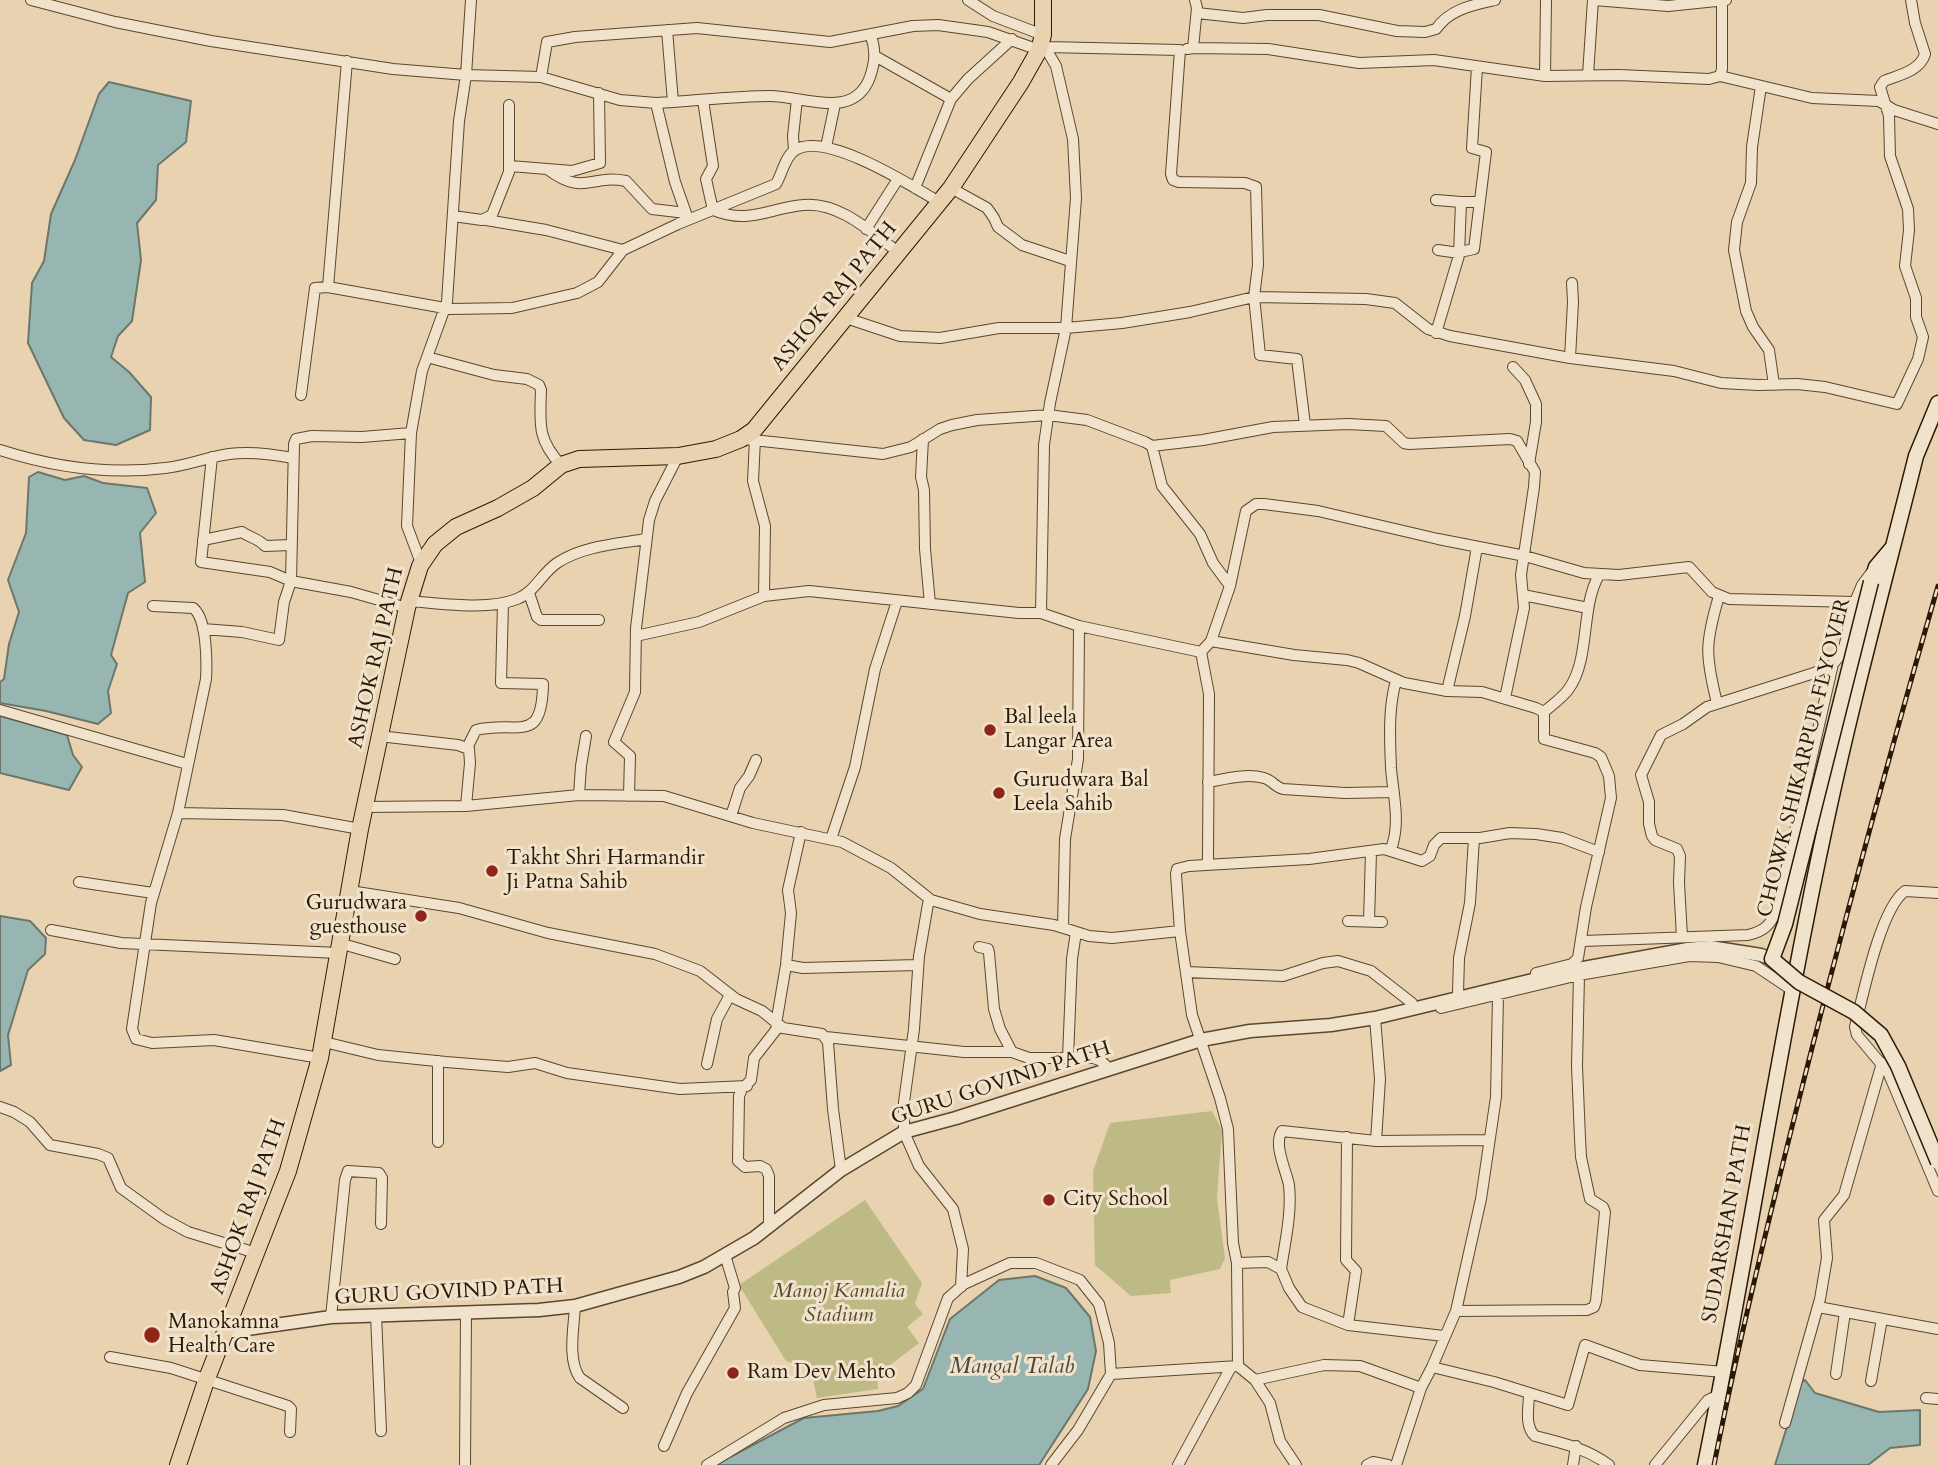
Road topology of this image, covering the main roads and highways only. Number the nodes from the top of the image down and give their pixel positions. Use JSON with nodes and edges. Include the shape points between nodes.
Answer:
{"nodes":[{"id":1,"x":1043,"y":0,"type":"edge"},
{"id":2,"x":1938,"y":402,"type":"edge"},
{"id":3,"x":1893,"y":547,"type":"junction"},
{"id":4,"x":1938,"y":1161,"type":"edge"},
{"id":5,"x":178,"y":1465,"type":"edge"},
{"id":6,"x":1705,"y":1465,"type":"edge"}],
"edges":[{"from":1,"to":5,"type":"main road","name":"ASHOK RAJ PATH","via":[[1042,43],[951,188],[748,439],[678,456],[579,459],[561,464],[533,488],[456,527],[421,563],[407,605],[364,807],[322,1050],[288,1171]]},
{"from":2,"to":3,"type":"main road","name":"SUDARSHAN PATH","via":[[1916,456]]},
{"from":3,"to":4,"type":"main road","name":"CHOWK SHIKARPUR FLYOVER","bridge":true,"via":[[1876,566],[1871,582],[1785,924],[1772,959],[1881,1035]]},
{"from":3,"to":6,"type":"main road","name":"SUDARSHAN PATH","via":[[1822,839]]}]}
